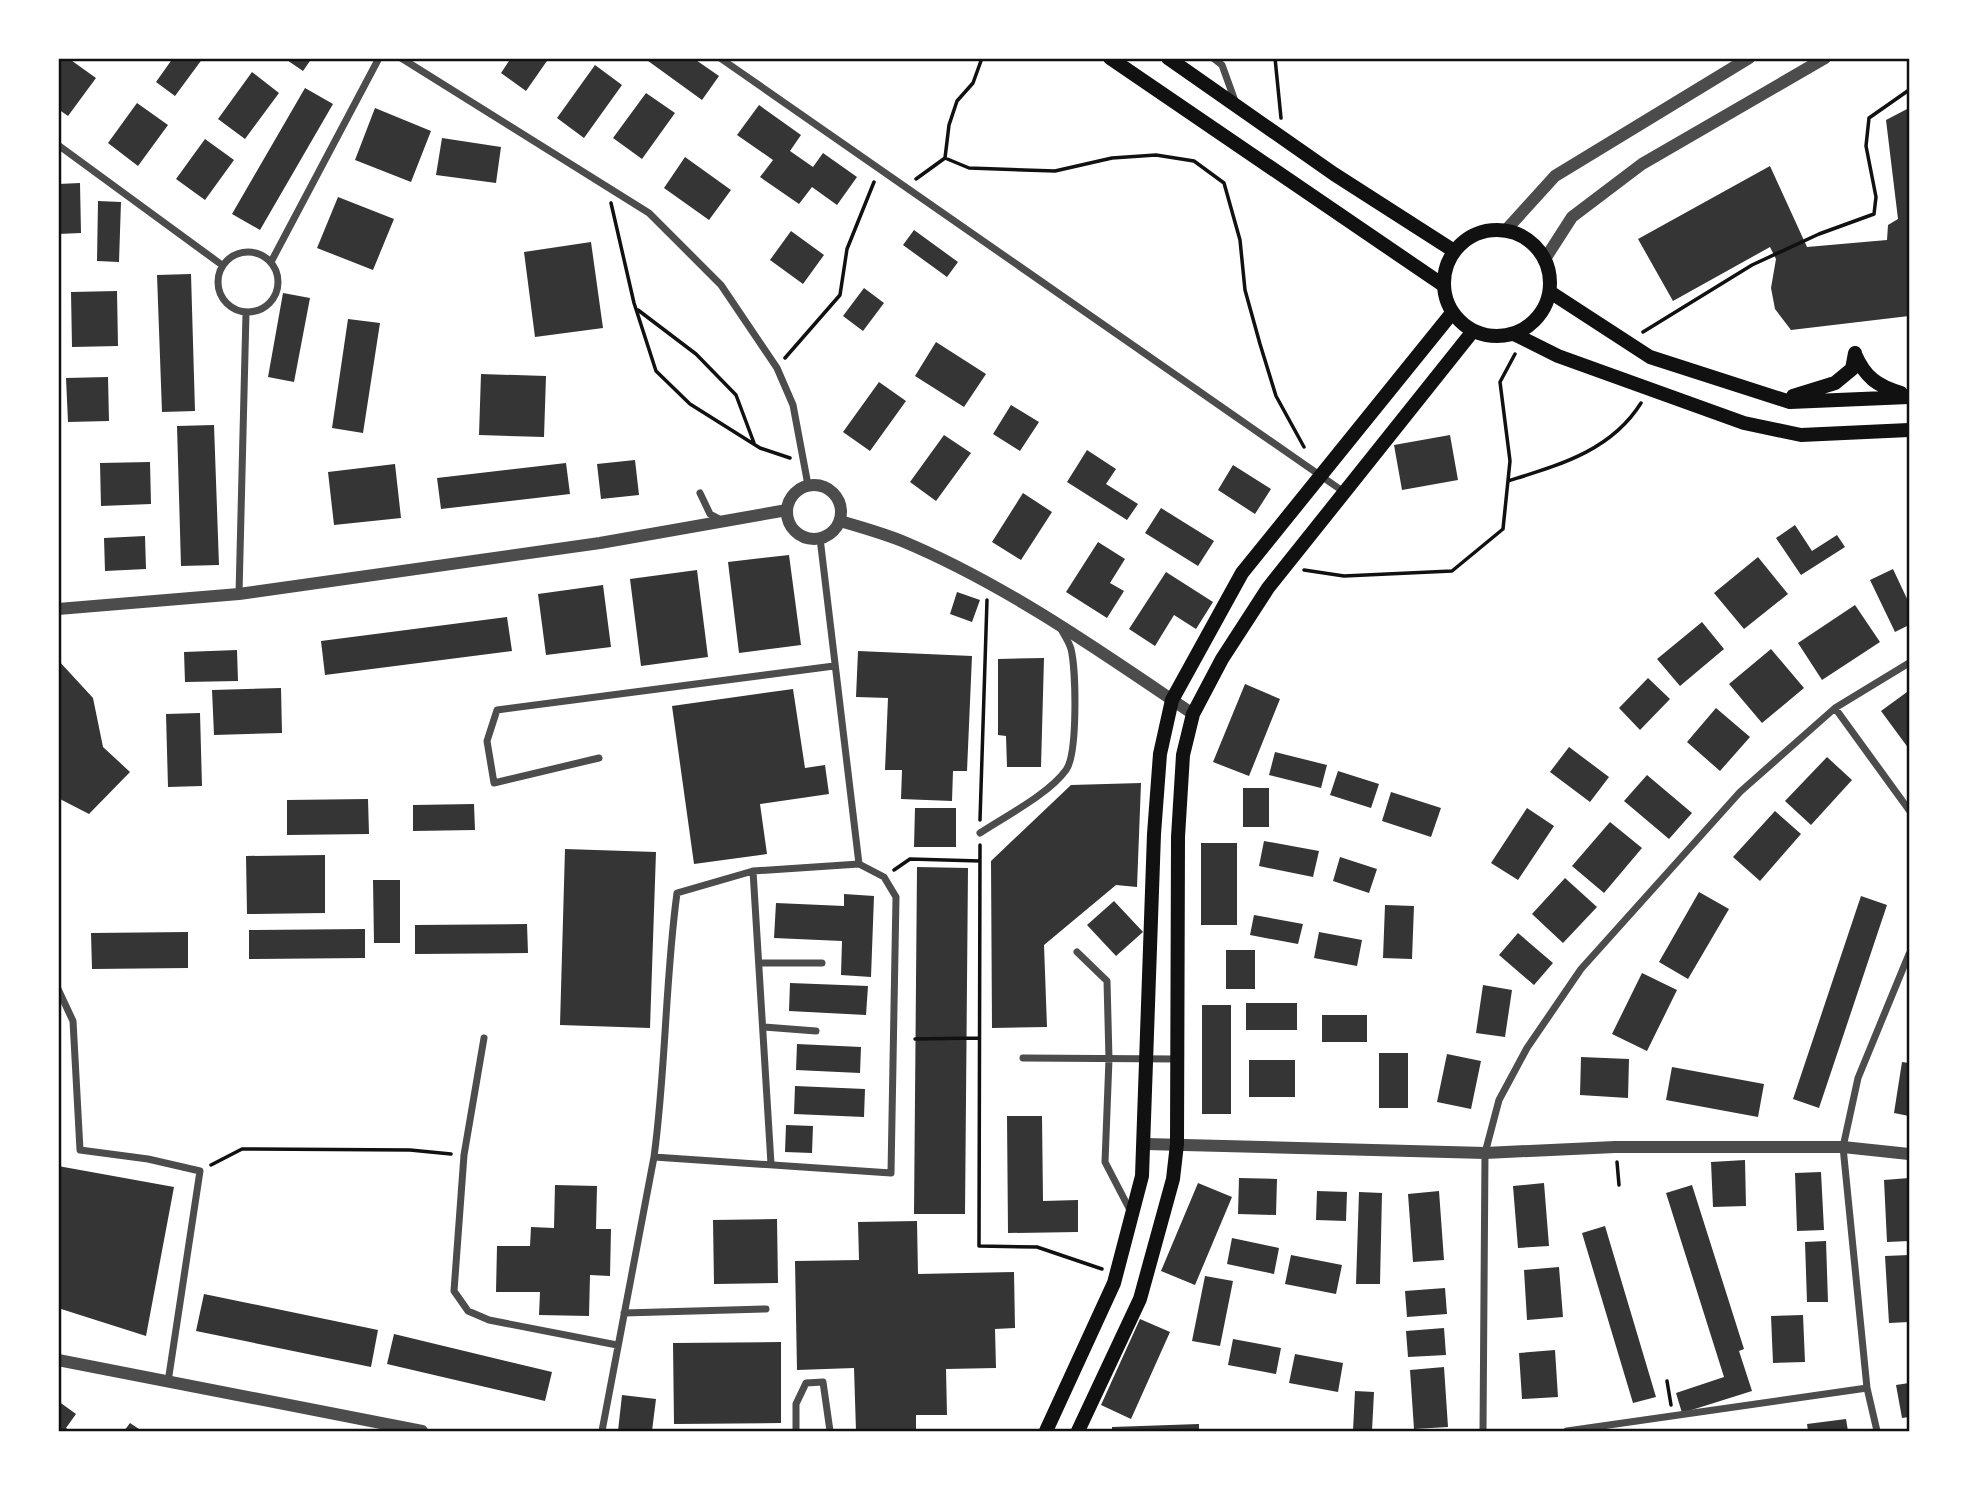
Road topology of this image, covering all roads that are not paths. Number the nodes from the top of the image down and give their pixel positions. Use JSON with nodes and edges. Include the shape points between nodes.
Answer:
{"nodes":[{"id":1,"x":379,"y":58,"type":"edge"},
{"id":2,"x":401,"y":58,"type":"edge"},
{"id":3,"x":720,"y":58,"type":"edge"},
{"id":4,"x":1110,"y":58,"type":"edge"},
{"id":5,"x":1168,"y":58,"type":"edge"},
{"id":6,"x":1213,"y":58,"type":"edge"},
{"id":7,"x":1749,"y":58,"type":"edge"},
{"id":8,"x":1825,"y":58,"type":"edge"},
{"id":9,"x":1236,"y":105,"type":"junction"},
{"id":10,"x":58,"y":145,"type":"edge"},
{"id":11,"x":1506,"y":230,"type":"junction"},
{"id":12,"x":1454,"y":251,"type":"junction"},
{"id":13,"x":1545,"y":259,"type":"junction"},
{"id":14,"x":271,"y":262,"type":"junction"},
{"id":15,"x":222,"y":265,"type":"junction"},
{"id":16,"x":1443,"y":285,"type":"junction"},
{"id":17,"x":1550,"y":292,"type":"junction"},
{"id":18,"x":246,"y":313,"type":"junction"},
{"id":19,"x":1452,"y":313,"type":"junction"},
{"id":20,"x":1473,"y":331,"type":"junction"},
{"id":21,"x":1519,"y":336,"type":"junction"},
{"id":22,"x":1909,"y":396,"type":"edge"},
{"id":23,"x":1780,"y":399,"type":"junction"},
{"id":24,"x":1909,"y":430,"type":"edge"},
{"id":25,"x":1319,"y":477,"type":"junction"},
{"id":26,"x":808,"y":485,"type":"junction"},
{"id":27,"x":1344,"y":492,"type":"junction"},
{"id":28,"x":699,"y":493,"type":"dead end"},
{"id":29,"x":787,"y":510,"type":"junction"},
{"id":30,"x":840,"y":521,"type":"junction"},
{"id":31,"x":727,"y":523,"type":"junction"},
{"id":32,"x":820,"y":538,"type":"junction"},
{"id":33,"x":239,"y":594,"type":"junction"},
{"id":34,"x":58,"y":609,"type":"edge"},
{"id":35,"x":1060,"y":625,"type":"junction"},
{"id":36,"x":1909,"y":663,"type":"edge"},
{"id":37,"x":834,"y":666,"type":"junction"},
{"id":38,"x":1172,"y":700,"type":"junction"},
{"id":39,"x":1835,"y":708,"type":"junction"},
{"id":40,"x":1193,"y":714,"type":"junction"},
{"id":41,"x":599,"y":758,"type":"dead end"},
{"id":42,"x":1909,"y":810,"type":"edge"},
{"id":43,"x":979,"y":833,"type":"road end"},
{"id":44,"x":859,"y":864,"type":"junction"},
{"id":45,"x":753,"y":871,"type":"junction"},
{"id":46,"x":1077,"y":952,"type":"dead end"},
{"id":47,"x":1909,"y":954,"type":"edge"},
{"id":48,"x":760,"y":963,"type":"junction"},
{"id":49,"x":822,"y":963,"type":"dead end"},
{"id":50,"x":58,"y":989,"type":"edge"},
{"id":51,"x":764,"y":1027,"type":"junction"},
{"id":52,"x":816,"y":1031,"type":"dead end"},
{"id":53,"x":484,"y":1038,"type":"dead end"},
{"id":54,"x":1023,"y":1058,"type":"dead end"},
{"id":55,"x":1109,"y":1059,"type":"junction"},
{"id":56,"x":1149,"y":1059,"type":"junction"},
{"id":57,"x":1176,"y":1059,"type":"junction"},
{"id":58,"x":1146,"y":1144,"type":"junction"},
{"id":59,"x":1177,"y":1144,"type":"junction"},
{"id":60,"x":1843,"y":1147,"type":"junction"},
{"id":61,"x":1485,"y":1153,"type":"junction"},
{"id":62,"x":1909,"y":1154,"type":"edge"},
{"id":63,"x":654,"y":1157,"type":"junction"},
{"id":64,"x":771,"y":1164,"type":"junction"},
{"id":65,"x":1133,"y":1216,"type":"junction"},
{"id":66,"x":766,"y":1309,"type":"dead end"},
{"id":67,"x":624,"y":1313,"type":"junction"},
{"id":68,"x":617,"y":1345,"type":"junction"},
{"id":69,"x":58,"y":1360,"type":"edge"},
{"id":70,"x":168,"y":1382,"type":"junction"},
{"id":71,"x":1867,"y":1388,"type":"junction"},
{"id":72,"x":422,"y":1431,"type":"edge"},
{"id":73,"x":602,"y":1431,"type":"edge"},
{"id":74,"x":796,"y":1431,"type":"edge"},
{"id":75,"x":831,"y":1431,"type":"edge"},
{"id":76,"x":1046,"y":1431,"type":"edge"},
{"id":77,"x":1078,"y":1431,"type":"edge"},
{"id":78,"x":1483,"y":1431,"type":"edge"},
{"id":79,"x":1567,"y":1431,"type":"edge"},
{"id":80,"x":1877,"y":1431,"type":"edge"}],
"edges":[{"from":1,"to":14,"type":"street"},
{"from":2,"to":26,"type":"street","via":[[649,213],[721,285],[777,368],[793,405]]},
{"from":3,"to":25,"type":"street"},
{"from":4,"to":16,"type":"main road"},
{"from":5,"to":9,"type":"main road"},
{"from":6,"to":9,"type":"street","via":[[1222,65]]},
{"from":7,"to":11,"type":"street","via":[[1555,176]]},
{"from":8,"to":13,"type":"street","via":[[1642,164],[1572,218]]},
{"from":9,"to":12,"type":"main road"},
{"from":10,"to":15,"type":"street"},
{"from":11,"to":12,"type":"main road","via":[[1486,230]]},
{"from":11,"to":13,"type":"main road","via":[[1522,236]]},
{"from":12,"to":16,"type":"main road","via":[[1445,267]]},
{"from":13,"to":17,"type":"main road"},
{"from":14,"to":15,"type":"street","via":[[246,251]]},
{"from":14,"to":18,"type":"street","via":[[277,291],[265,307]]},
{"from":15,"to":18,"type":"street","via":[[217,286],[220,296]]},
{"from":16,"to":19,"type":"main road"},
{"from":17,"to":21,"type":"main road","via":[[1543,310]]},
{"from":17,"to":23,"type":"main road","via":[[1650,357]]},
{"from":18,"to":33,"type":"street"},
{"from":19,"to":20,"type":"main road"},
{"from":19,"to":25,"type":"main road"},
{"from":20,"to":21,"type":"main road","via":[[1486,336]]},
{"from":20,"to":27,"type":"main road"},
{"from":21,"to":24,"type":"main road","via":[[1558,356],[1744,423],[1801,435]]},
{"from":22,"to":23,"type":"main road"},
{"from":22,"to":23,"type":"main road","via":[[1880,387],[1862,370],[1855,353],[1852,369],[1835,383]]},
{"from":25,"to":27,"type":"street"},
{"from":25,"to":38,"type":"main road","via":[[1242,573]]},
{"from":26,"to":29,"type":"street","via":[[794,494]]},
{"from":26,"to":30,"type":"street","via":[[825,486],[837,497]]},
{"from":27,"to":40,"type":"main road","via":[[1222,659]]},
{"from":28,"to":31,"type":"street","via":[[710,514]]},
{"from":29,"to":31,"type":"street"},
{"from":29,"to":32,"type":"street","via":[[796,532]]},
{"from":30,"to":32,"type":"street"},
{"from":30,"to":35,"type":"street","via":[[902,541]]},
{"from":31,"to":33,"type":"street"},
{"from":32,"to":37,"type":"street"},
{"from":33,"to":34,"type":"street"},
{"from":35,"to":38,"type":"street"},
{"from":35,"to":43,"type":"street","via":[[1071,648],[1074,746],[1067,769],[1050,786]]},
{"from":36,"to":39,"type":"street"},
{"from":37,"to":41,"type":"street","via":[[497,710],[487,741],[494,783]]},
{"from":37,"to":44,"type":"street"},
{"from":38,"to":40,"type":"street"},
{"from":38,"to":56,"type":"main road","via":[[1160,754],[1156,808]]},
{"from":39,"to":42,"type":"street"},
{"from":39,"to":61,"type":"street","via":[[1740,792],[1581,970],[1527,1048],[1499,1100]]},
{"from":40,"to":57,"type":"main road","via":[[1183,755],[1178,837]]},
{"from":44,"to":45,"type":"street"},
{"from":44,"to":64,"type":"street","via":[[884,877],[896,897],[891,1173]]},
{"from":45,"to":48,"type":"street"},
{"from":45,"to":63,"type":"street","via":[[677,893],[667,964],[664,1061]]},
{"from":46,"to":55,"type":"street","via":[[1107,981]]},
{"from":47,"to":60,"type":"street","via":[[1858,1078]]},
{"from":48,"to":49,"type":"street"},
{"from":48,"to":51,"type":"street"},
{"from":50,"to":70,"type":"street","via":[[73,1021],[80,1150],[200,1171]]},
{"from":51,"to":52,"type":"street"},
{"from":51,"to":64,"type":"street"},
{"from":53,"to":68,"type":"street","via":[[464,1155],[454,1291],[468,1311],[489,1320]]},
{"from":54,"to":55,"type":"street"},
{"from":55,"to":56,"type":"street"},
{"from":55,"to":65,"type":"street","via":[[1105,1162]]},
{"from":56,"to":57,"type":"street"},
{"from":56,"to":58,"type":"main road"},
{"from":57,"to":59,"type":"main road"},
{"from":58,"to":59,"type":"street"},
{"from":58,"to":65,"type":"main road"},
{"from":59,"to":61,"type":"street"},
{"from":59,"to":77,"type":"main road","via":[[1173,1179],[1140,1298]]},
{"from":60,"to":61,"type":"street","via":[[1615,1147]]},
{"from":60,"to":62,"type":"street"},
{"from":60,"to":71,"type":"street"},
{"from":61,"to":78,"type":"street"},
{"from":63,"to":64,"type":"street"},
{"from":63,"to":67,"type":"street"},
{"from":65,"to":76,"type":"main road","via":[[1117,1275]]},
{"from":66,"to":67,"type":"street"},
{"from":67,"to":68,"type":"street"},
{"from":68,"to":73,"type":"street"},
{"from":69,"to":70,"type":"street"},
{"from":70,"to":72,"type":"street"},
{"from":71,"to":79,"type":"street"},
{"from":71,"to":80,"type":"street"},
{"from":74,"to":75,"type":"street","via":[[796,1404],[806,1382],[822,1382]]}]}
